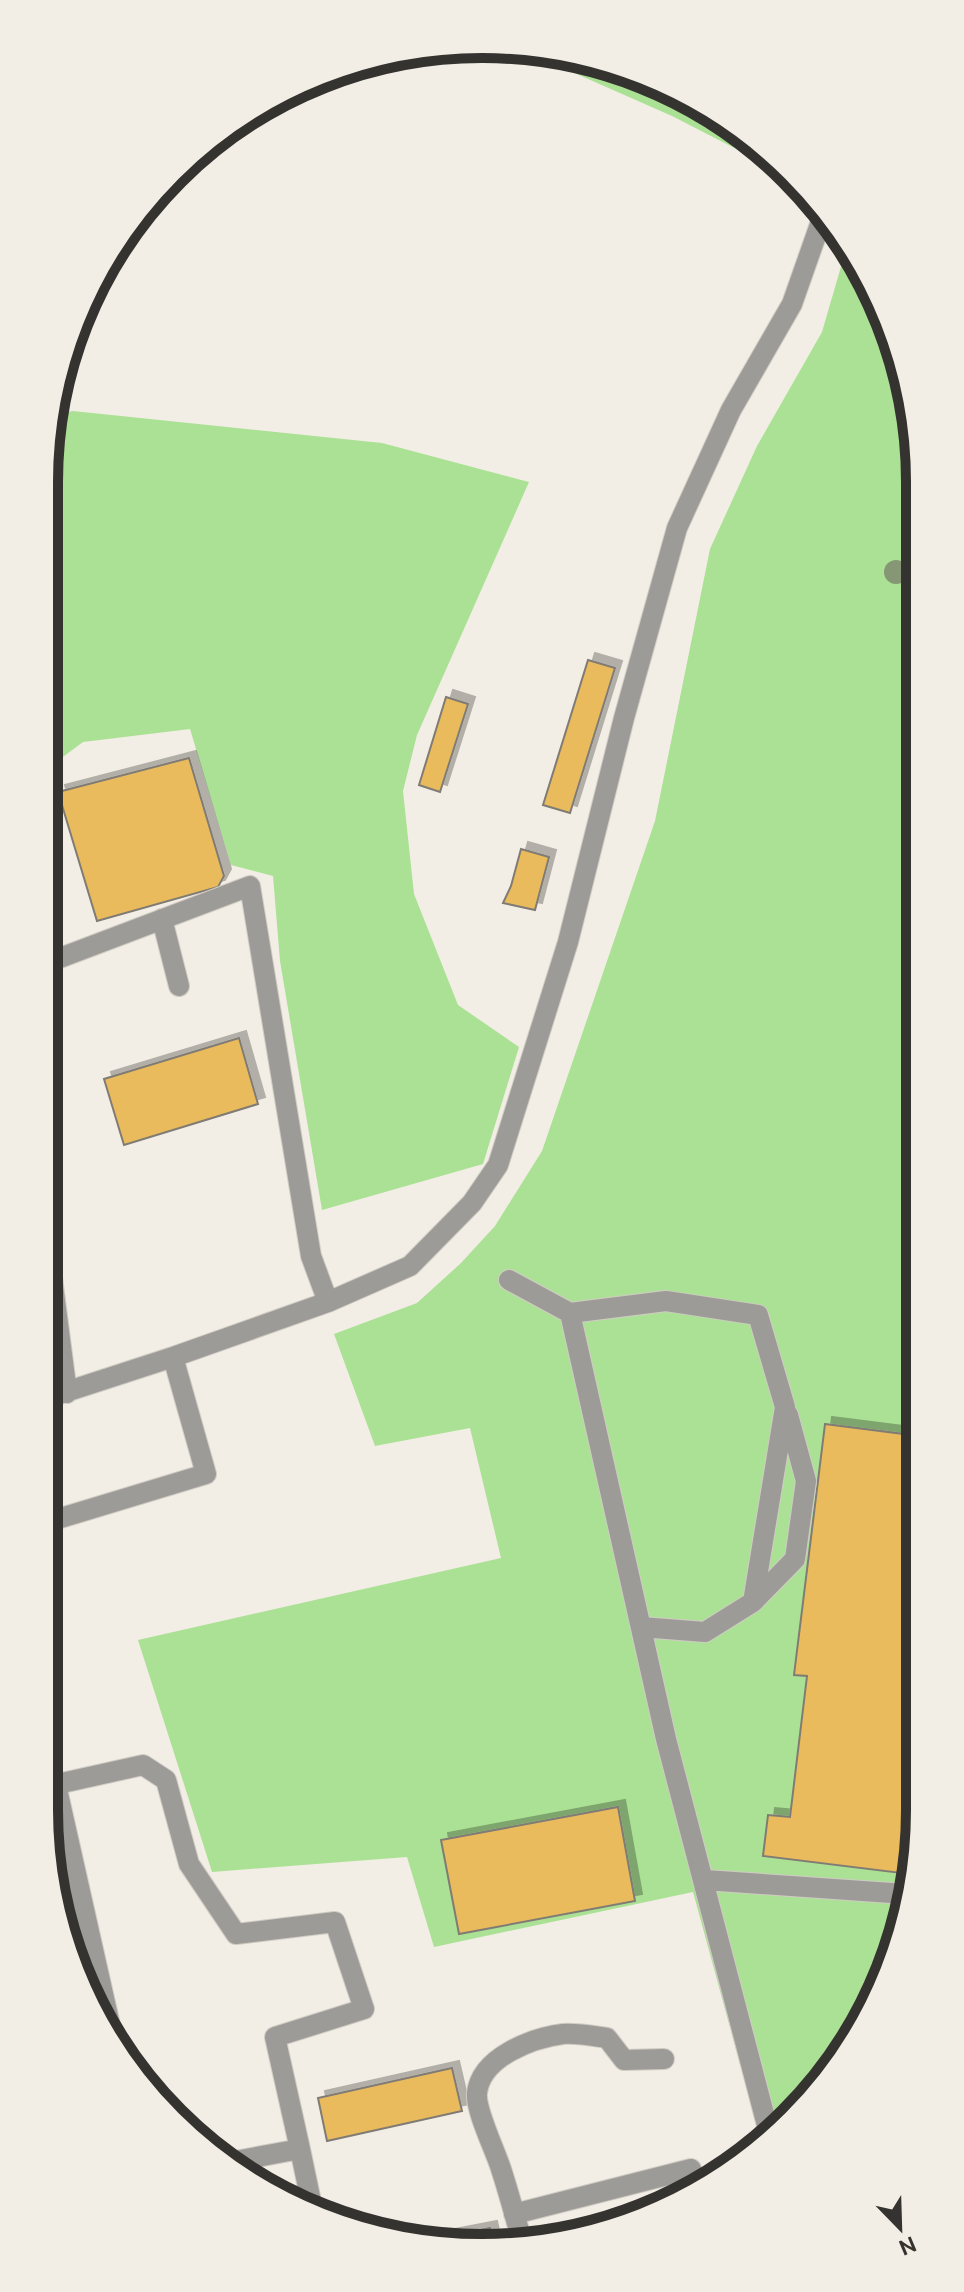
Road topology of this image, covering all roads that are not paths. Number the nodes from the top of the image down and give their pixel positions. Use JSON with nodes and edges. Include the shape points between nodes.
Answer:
{"nodes":[{"id":1,"x":819,"y":226,"type":"edge"},
{"id":2,"x":162,"y":919,"type":"junction"},
{"id":3,"x":58,"y":959,"type":"edge"},
{"id":4,"x":179,"y":986,"type":"dead end"},
{"id":5,"x":509,"y":1280,"type":"dead end"},
{"id":6,"x":328,"y":1302,"type":"junction"},
{"id":7,"x":570,"y":1313,"type":"junction"},
{"id":8,"x":58,"y":1324,"type":"edge"},
{"id":9,"x":173,"y":1357,"type":"junction"},
{"id":10,"x":67,"y":1393,"type":"junction"},
{"id":11,"x":58,"y":1395,"type":"edge"},
{"id":12,"x":785,"y":1407,"type":"junction"},
{"id":13,"x":58,"y":1519,"type":"edge"},
{"id":14,"x":753,"y":1602,"type":"junction"},
{"id":15,"x":641,"y":1627,"type":"junction"},
{"id":16,"x":58,"y":1784,"type":"edge"},
{"id":17,"x":58,"y":1819,"type":"edge"},
{"id":18,"x":705,"y":1880,"type":"junction"},
{"id":19,"x":898,"y":1893,"type":"edge"},
{"id":20,"x":104,"y":2002,"type":"edge"},
{"id":21,"x":664,"y":2059,"type":"dead end"},
{"id":22,"x":767,"y":2124,"type":"edge"},
{"id":23,"x":300,"y":2149,"type":"junction"},
{"id":24,"x":242,"y":2160,"type":"edge"},
{"id":25,"x":691,"y":2169,"type":"dead end"},
{"id":26,"x":310,"y":2197,"type":"edge"},
{"id":27,"x":514,"y":2214,"type":"junction"},
{"id":28,"x":519,"y":2232,"type":"edge"}],
"edges":[{"from":1,"to":6,"type":"street","via":[[792,304],[731,410],[677,528],[568,942],[498,1165],[472,1203],[410,1266]]},
{"from":2,"to":3,"type":"street"},
{"from":2,"to":4,"type":"street"},
{"from":2,"to":6,"type":"street","via":[[250,886],[311,1256]]},
{"from":5,"to":7,"type":"street"},
{"from":6,"to":9,"type":"street"},
{"from":7,"to":12,"type":"street","via":[[666,1301],[758,1315]]},
{"from":7,"to":15,"type":"street"},
{"from":8,"to":10,"type":"street"},
{"from":9,"to":10,"type":"street"},
{"from":9,"to":13,"type":"street","via":[[206,1474]]},
{"from":10,"to":11,"type":"street"},
{"from":12,"to":14,"type":"street"},
{"from":12,"to":14,"type":"street","via":[[806,1481],[795,1559]]},
{"from":14,"to":15,"type":"street","via":[[705,1632]]},
{"from":15,"to":18,"type":"street"},
{"from":16,"to":23,"type":"street","via":[[143,1765],[166,1780],[189,1864],[236,1934],[335,1922],[364,2009],[275,2037]]},
{"from":17,"to":20,"type":"street"},
{"from":18,"to":19,"type":"street"},
{"from":18,"to":22,"type":"street"},
{"from":21,"to":27,"type":"street","via":[[624,2060],[607,2038],[566,2034],[505,2054],[483,2075],[477,2095]]},
{"from":23,"to":24,"type":"street"},
{"from":23,"to":26,"type":"street"},
{"from":25,"to":27,"type":"street"},
{"from":27,"to":28,"type":"street"}]}
